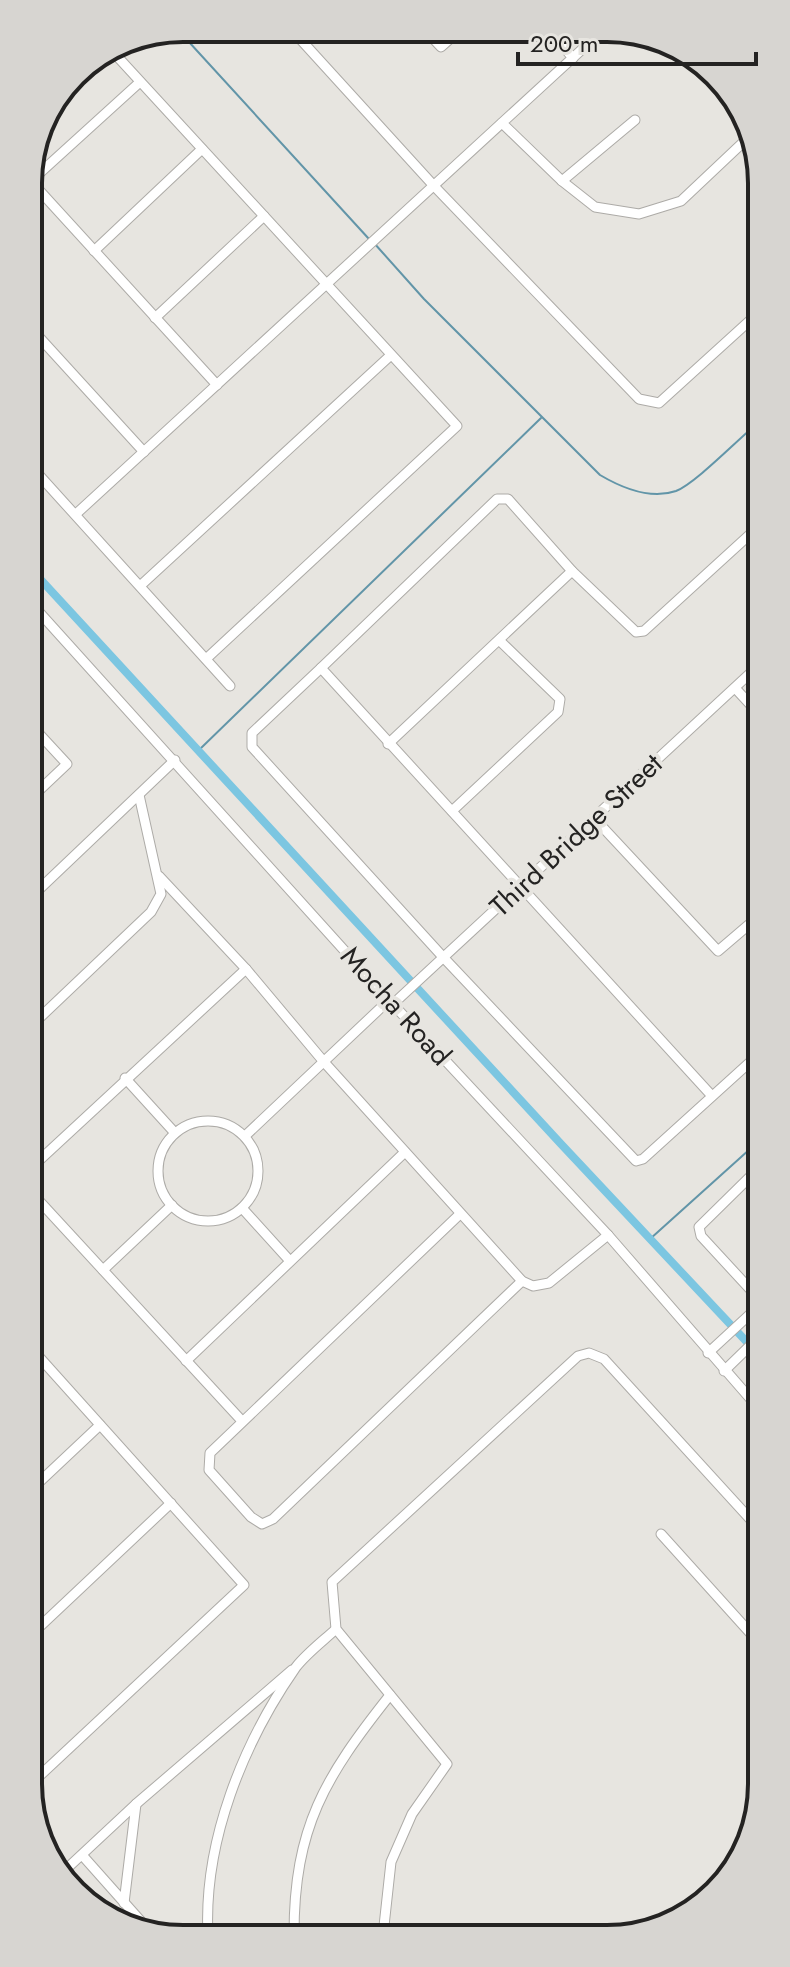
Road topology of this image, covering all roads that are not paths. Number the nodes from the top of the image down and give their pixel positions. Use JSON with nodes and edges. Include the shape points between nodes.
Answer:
{"nodes":[{"id":1,"x":303,"y":42,"type":"edge"},
{"id":2,"x":559,"y":42,"type":"edge"},
{"id":3,"x":590,"y":42,"type":"edge"},
{"id":4,"x":119,"y":58,"type":"edge"},
{"id":5,"x":573,"y":58,"type":"junction"},
{"id":6,"x":140,"y":82,"type":"junction"},
{"id":7,"x":635,"y":120,"type":"dead end"},
{"id":8,"x":502,"y":123,"type":"junction"},
{"id":9,"x":742,"y":144,"type":"edge"},
{"id":10,"x":202,"y":149,"type":"junction"},
{"id":11,"x":43,"y":169,"type":"edge"},
{"id":12,"x":562,"y":181,"type":"junction"},
{"id":13,"x":434,"y":186,"type":"junction"},
{"id":14,"x":42,"y":193,"type":"edge"},
{"id":15,"x":264,"y":216,"type":"junction"},
{"id":16,"x":94,"y":251,"type":"junction"},
{"id":17,"x":327,"y":285,"type":"junction"},
{"id":18,"x":155,"y":318,"type":"junction"},
{"id":19,"x":748,"y":322,"type":"edge"},
{"id":20,"x":42,"y":340,"type":"edge"},
{"id":21,"x":391,"y":355,"type":"junction"},
{"id":22,"x":217,"y":385,"type":"junction"},
{"id":23,"x":144,"y":452,"type":"junction"},
{"id":24,"x":42,"y":478,"type":"edge"},
{"id":25,"x":76,"y":514,"type":"junction"},
{"id":26,"x":748,"y":536,"type":"edge"},
{"id":27,"x":572,"y":571,"type":"junction"},
{"id":28,"x":140,"y":586,"type":"junction"},
{"id":29,"x":42,"y":615,"type":"edge"},
{"id":30,"x":500,"y":641,"type":"junction"},
{"id":31,"x":206,"y":659,"type":"junction"},
{"id":32,"x":321,"y":668,"type":"junction"},
{"id":33,"x":748,"y":676,"type":"edge"},
{"id":34,"x":230,"y":686,"type":"dead end"},
{"id":35,"x":735,"y":688,"type":"junction"},
{"id":36,"x":748,"y":702,"type":"edge"},
{"id":37,"x":42,"y":737,"type":"edge"},
{"id":38,"x":388,"y":744,"type":"junction"},
{"id":39,"x":175,"y":760,"type":"junction"},
{"id":40,"x":42,"y":788,"type":"edge"},
{"id":41,"x":139,"y":795,"type":"junction"},
{"id":42,"x":452,"y":811,"type":"junction"},
{"id":43,"x":594,"y":818,"type":"junction"},
{"id":44,"x":159,"y":876,"type":"junction"},
{"id":45,"x":42,"y":887,"type":"edge"},
{"id":46,"x":520,"y":887,"type":"junction"},
{"id":47,"x":748,"y":925,"type":"edge"},
{"id":48,"x":443,"y":957,"type":"junction"},
{"id":49,"x":246,"y":969,"type":"junction"},
{"id":50,"x":391,"y":1002,"type":"junction"},
{"id":51,"x":42,"y":1016,"type":"edge"},
{"id":52,"x":324,"y":1062,"type":"junction"},
{"id":53,"x":748,"y":1064,"type":"edge"},
{"id":54,"x":125,"y":1078,"type":"junction"},
{"id":55,"x":712,"y":1096,"type":"junction"},
{"id":56,"x":175,"y":1133,"type":"junction"},
{"id":57,"x":245,"y":1136,"type":"junction"},
{"id":58,"x":405,"y":1152,"type":"junction"},
{"id":59,"x":42,"y":1157,"type":"edge"},
{"id":60,"x":748,"y":1179,"type":"edge"},
{"id":61,"x":42,"y":1204,"type":"edge"},
{"id":62,"x":172,"y":1205,"type":"junction"},
{"id":63,"x":242,"y":1208,"type":"junction"},
{"id":64,"x":460,"y":1214,"type":"junction"},
{"id":65,"x":608,"y":1235,"type":"junction"},
{"id":66,"x":290,"y":1261,"type":"junction"},
{"id":67,"x":103,"y":1270,"type":"junction"},
{"id":68,"x":522,"y":1281,"type":"junction"},
{"id":69,"x":748,"y":1289,"type":"edge"},
{"id":70,"x":748,"y":1316,"type":"edge"},
{"id":71,"x":748,"y":1349,"type":"edge"},
{"id":72,"x":708,"y":1353,"type":"junction"},
{"id":73,"x":42,"y":1360,"type":"edge"},
{"id":74,"x":186,"y":1361,"type":"junction"},
{"id":75,"x":724,"y":1371,"type":"junction"},
{"id":76,"x":748,"y":1397,"type":"edge"},
{"id":77,"x":242,"y":1421,"type":"junction"},
{"id":78,"x":100,"y":1425,"type":"junction"},
{"id":79,"x":42,"y":1480,"type":"edge"},
{"id":80,"x":171,"y":1503,"type":"junction"},
{"id":81,"x":748,"y":1517,"type":"edge"},
{"id":82,"x":661,"y":1534,"type":"dead end"},
{"id":83,"x":42,"y":1625,"type":"edge"},
{"id":84,"x":336,"y":1629,"type":"junction"},
{"id":85,"x":748,"y":1631,"type":"edge"},
{"id":86,"x":298,"y":1665,"type":"junction"},
{"id":87,"x":390,"y":1695,"type":"junction"},
{"id":88,"x":42,"y":1774,"type":"edge"},
{"id":89,"x":136,"y":1804,"type":"junction"},
{"id":90,"x":82,"y":1855,"type":"junction"},
{"id":91,"x":69,"y":1867,"type":"edge"},
{"id":92,"x":124,"y":1903,"type":"junction"},
{"id":93,"x":137,"y":1918,"type":"edge"},
{"id":94,"x":208,"y":1925,"type":"edge"},
{"id":95,"x":294,"y":1925,"type":"edge"},
{"id":96,"x":384,"y":1925,"type":"edge"}],
"edges":[{"from":1,"to":13,"type":"street"},
{"from":2,"to":5,"type":"street"},
{"from":3,"to":5,"type":"street"},
{"from":4,"to":6,"type":"street"},
{"from":5,"to":8,"type":"street"},
{"from":6,"to":10,"type":"street"},
{"from":6,"to":11,"type":"street"},
{"from":7,"to":12,"type":"street"},
{"from":8,"to":12,"type":"street"},
{"from":8,"to":13,"type":"street"},
{"from":9,"to":12,"type":"street","via":[[681,201],[639,214],[595,207]]},
{"from":10,"to":15,"type":"street"},
{"from":10,"to":16,"type":"street"},
{"from":13,"to":17,"type":"street"},
{"from":13,"to":19,"type":"street","via":[[639,399],[659,403]]},
{"from":14,"to":16,"type":"street"},
{"from":15,"to":17,"type":"street"},
{"from":15,"to":18,"type":"street"},
{"from":16,"to":18,"type":"street"},
{"from":17,"to":21,"type":"street"},
{"from":17,"to":22,"type":"street"},
{"from":18,"to":22,"type":"street"},
{"from":20,"to":23,"type":"street"},
{"from":21,"to":28,"type":"street"},
{"from":21,"to":31,"type":"street","via":[[457,426]]},
{"from":22,"to":23,"type":"street"},
{"from":23,"to":25,"type":"street"},
{"from":24,"to":25,"type":"street"},
{"from":25,"to":28,"type":"street"},
{"from":26,"to":27,"type":"street","via":[[644,631],[636,632]]},
{"from":27,"to":30,"type":"street"},
{"from":27,"to":32,"type":"street","via":[[508,499],[497,499]]},
{"from":28,"to":31,"type":"street"},
{"from":29,"to":39,"type":"street","name":"Mocha Road"},
{"from":30,"to":38,"type":"street"},
{"from":30,"to":42,"type":"street","via":[[560,699],[558,712]]},
{"from":31,"to":34,"type":"street"},
{"from":32,"to":38,"type":"street"},
{"from":32,"to":48,"type":"street","via":[[252,733],[252,747]]},
{"from":33,"to":35,"type":"street","name":"Third Bridge Street"},
{"from":35,"to":36,"type":"street"},
{"from":35,"to":43,"type":"street","name":"Third Bridge Street"},
{"from":37,"to":40,"type":"street","via":[[67,764]]},
{"from":38,"to":42,"type":"street"},
{"from":39,"to":41,"type":"street"},
{"from":39,"to":50,"type":"street","name":"Mocha Road"},
{"from":41,"to":44,"type":"street"},
{"from":41,"to":45,"type":"street"},
{"from":42,"to":46,"type":"street"},
{"from":43,"to":46,"type":"street","name":"Third Bridge Street"},
{"from":43,"to":47,"type":"street","via":[[718,951]]},
{"from":44,"to":49,"type":"street"},
{"from":44,"to":51,"type":"street","via":[[157,906]]},
{"from":46,"to":48,"type":"street","name":"Third Bridge Street"},
{"from":46,"to":55,"type":"street"},
{"from":48,"to":50,"type":"street","name":"Third Bridge Street"},
{"from":48,"to":55,"type":"street","via":[[636,1161]]},
{"from":49,"to":52,"type":"street"},
{"from":49,"to":54,"type":"street"},
{"from":50,"to":52,"type":"street","name":"Third Bridge Street"},
{"from":50,"to":65,"type":"street","name":"Mocha Road"},
{"from":52,"to":57,"type":"street","name":"Third Bridge Street"},
{"from":52,"to":58,"type":"street"},
{"from":53,"to":55,"type":"street"},
{"from":54,"to":56,"type":"street"},
{"from":54,"to":59,"type":"street"},
{"from":56,"to":57,"type":"street","via":[[210,1121]]},
{"from":56,"to":62,"type":"street","via":[[164,1145],[158,1168],[162,1192]]},
{"from":57,"to":63,"type":"street","via":[[259,1173]]},
{"from":58,"to":64,"type":"street"},
{"from":58,"to":66,"type":"street"},
{"from":60,"to":69,"type":"street","via":[[699,1227]]},
{"from":61,"to":67,"type":"street"},
{"from":62,"to":63,"type":"street","via":[[206,1221]]},
{"from":62,"to":67,"type":"street"},
{"from":63,"to":66,"type":"street"},
{"from":64,"to":68,"type":"street"},
{"from":64,"to":77,"type":"street"},
{"from":65,"to":68,"type":"street","via":[[549,1283],[533,1286]]},
{"from":65,"to":72,"type":"street","name":"Mocha Road"},
{"from":66,"to":74,"type":"street"},
{"from":67,"to":74,"type":"street"},
{"from":68,"to":77,"type":"street","via":[[268,1523],[256,1523],[207,1465],[210,1453]]},
{"from":70,"to":72,"type":"street"},
{"from":71,"to":75,"type":"street"},
{"from":72,"to":75,"type":"street","name":"Mocha Road"},
{"from":73,"to":78,"type":"street"},
{"from":74,"to":77,"type":"street"},
{"from":75,"to":76,"type":"street","name":"Mocha Road"},
{"from":78,"to":79,"type":"street"},
{"from":78,"to":80,"type":"street"},
{"from":80,"to":83,"type":"street"},
{"from":80,"to":88,"type":"street","via":[[244,1585]]},
{"from":81,"to":84,"type":"street","via":[[604,1359],[584,1353],[332,1582]]},
{"from":82,"to":85,"type":"street"},
{"from":84,"to":86,"type":"street"},
{"from":84,"to":87,"type":"street"},
{"from":86,"to":89,"type":"street"},
{"from":86,"to":94,"type":"street","via":[[255,1736],[234,1788],[208,1889]]},
{"from":87,"to":95,"type":"street","via":[[337,1765],[319,1799],[302,1851]]},
{"from":87,"to":96,"type":"street","via":[[447,1764],[412,1814],[391,1862]]},
{"from":89,"to":90,"type":"street"},
{"from":89,"to":92,"type":"street"},
{"from":90,"to":91,"type":"street"},
{"from":90,"to":92,"type":"street"},
{"from":92,"to":93,"type":"street"}]}
